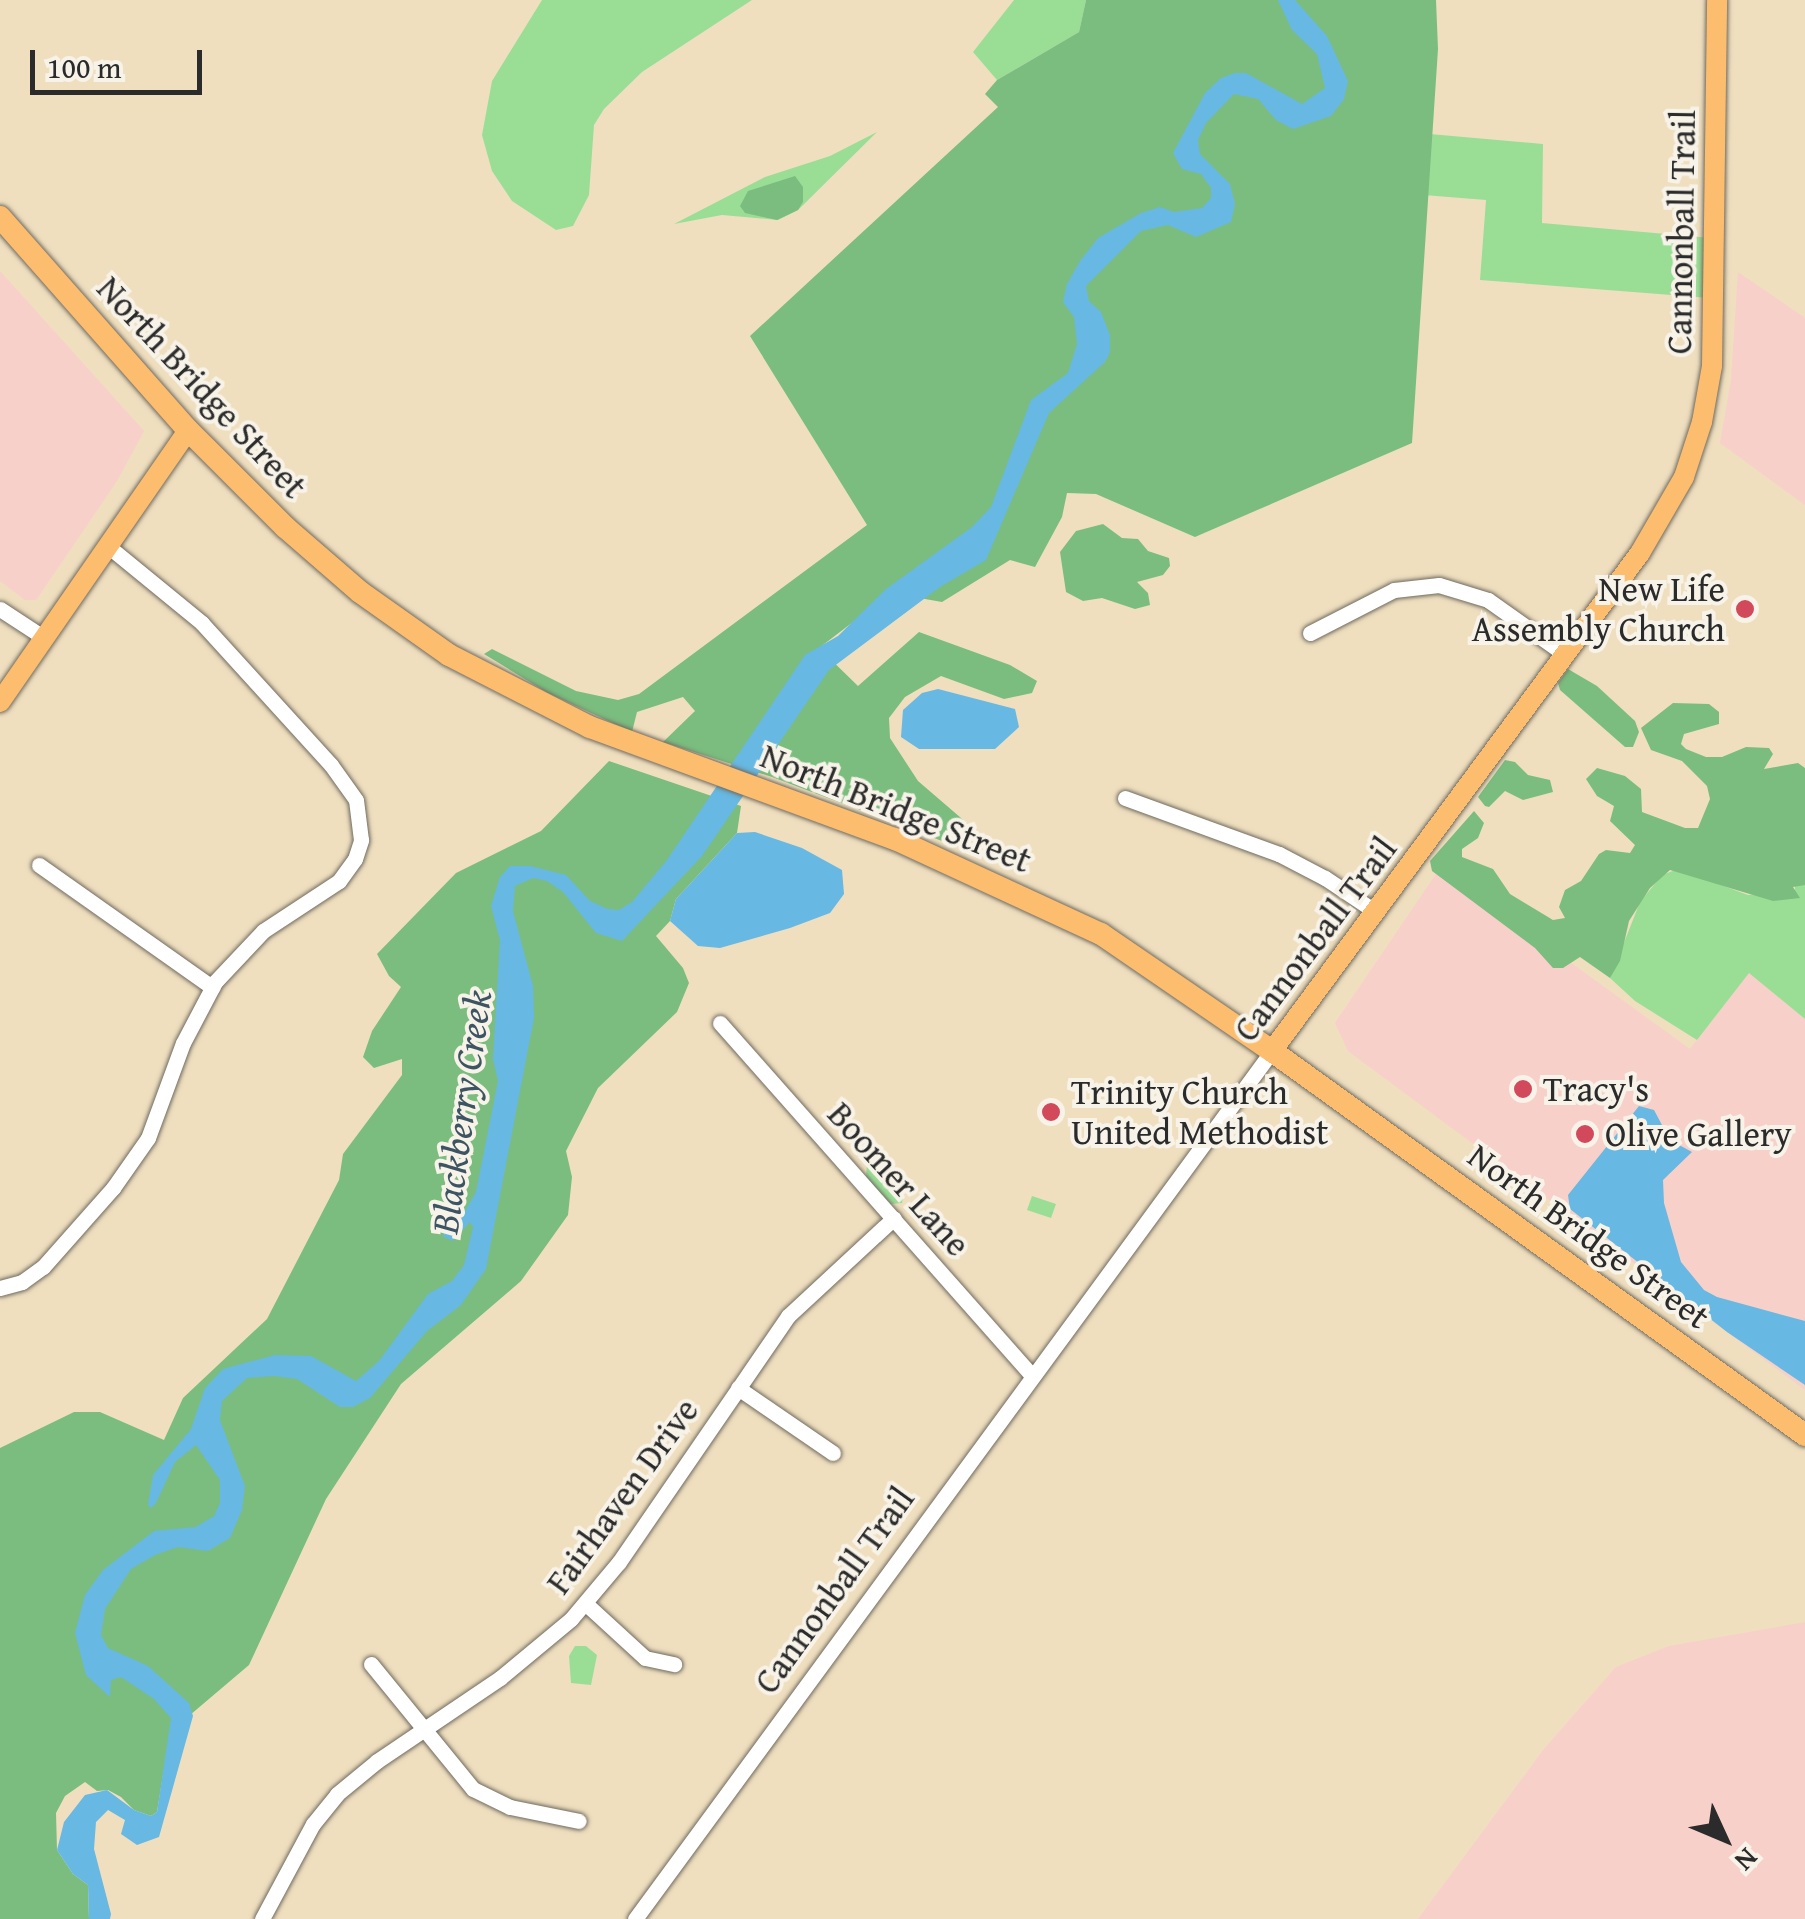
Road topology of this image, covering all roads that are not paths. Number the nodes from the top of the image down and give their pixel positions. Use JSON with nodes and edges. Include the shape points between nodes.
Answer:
{"nodes":[{"id":1,"x":1718,"y":0,"type":"edge"},
{"id":2,"x":0,"y":217,"type":"edge"},
{"id":3,"x":188,"y":430,"type":"junction"},
{"id":4,"x":108,"y":546,"type":"junction"},
{"id":5,"x":0,"y":609,"type":"edge"},
{"id":6,"x":1310,"y":633,"type":"dead end"},
{"id":7,"x":43,"y":636,"type":"junction"},
{"id":8,"x":1566,"y":655,"type":"junction"},
{"id":9,"x":0,"y":702,"type":"edge"},
{"id":10,"x":1124,"y":798,"type":"dead end"},
{"id":11,"x":39,"y":865,"type":"dead end"},
{"id":12,"x":1376,"y":912,"type":"junction"},
{"id":13,"x":212,"y":987,"type":"junction"},
{"id":14,"x":720,"y":1023,"type":"dead end"},
{"id":15,"x":1272,"y":1051,"type":"junction"},
{"id":16,"x":894,"y":1218,"type":"junction"},
{"id":17,"x":0,"y":1288,"type":"edge"},
{"id":18,"x":1032,"y":1376,"type":"junction"},
{"id":19,"x":738,"y":1388,"type":"junction"},
{"id":20,"x":1805,"y":1436,"type":"edge"},
{"id":21,"x":832,"y":1453,"type":"dead end"},
{"id":22,"x":585,"y":1603,"type":"junction"},
{"id":23,"x":371,"y":1664,"type":"dead end"},
{"id":24,"x":674,"y":1664,"type":"dead end"},
{"id":25,"x":424,"y":1728,"type":"junction"},
{"id":26,"x":579,"y":1822,"type":"dead end"},
{"id":27,"x":262,"y":1919,"type":"edge"},
{"id":28,"x":635,"y":1919,"type":"edge"}],
"edges":[{"from":1,"to":8,"type":"main road","name":"Cannonball Trail","via":[[1714,324],[1702,422],[1672,502]]},
{"from":2,"to":3,"type":"highway","name":"North Bridge Street"},
{"from":3,"to":4,"type":"main road"},
{"from":3,"to":15,"type":"highway","name":"North Bridge Street","via":[[360,592],[449,655],[532,700],[683,764],[968,870],[1101,934]]},
{"from":4,"to":7,"type":"main road"},
{"from":4,"to":13,"type":"street","via":[[202,623],[348,785],[359,812],[360,840],[348,870],[263,931]]},
{"from":5,"to":7,"type":"street"},
{"from":6,"to":8,"type":"street","via":[[1394,590],[1439,586],[1488,600]]},
{"from":7,"to":9,"type":"main road"},
{"from":8,"to":12,"type":"main road","name":"Cannonball Trail"},
{"from":10,"to":12,"type":"street","via":[[1278,854]]},
{"from":11,"to":13,"type":"street"},
{"from":12,"to":15,"type":"main road","name":"Cannonball Trail"},
{"from":13,"to":17,"type":"street","via":[[130,1166],[42,1267]]},
{"from":14,"to":16,"type":"street","name":"Boomer Lane"},
{"from":15,"to":18,"type":"street","name":"Cannonball Trail"},
{"from":15,"to":20,"type":"highway","name":"North Bridge Street"},
{"from":16,"to":18,"type":"street","name":"Boomer Lane"},
{"from":16,"to":19,"type":"street","name":"Fairhaven Drive","via":[[790,1314]]},
{"from":18,"to":28,"type":"street","name":"Cannonball Trail"},
{"from":19,"to":21,"type":"street"},
{"from":19,"to":22,"type":"street","name":"Fairhaven Drive"},
{"from":22,"to":24,"type":"street","via":[[645,1658]]},
{"from":22,"to":25,"type":"street","name":"Fairhaven Drive","via":[[516,1666]]},
{"from":23,"to":25,"type":"street"},
{"from":25,"to":26,"type":"street","via":[[457,1775],[482,1796]]},
{"from":25,"to":27,"type":"street","name":"Fairhaven Drive","via":[[356,1776],[327,1806]]}]}
